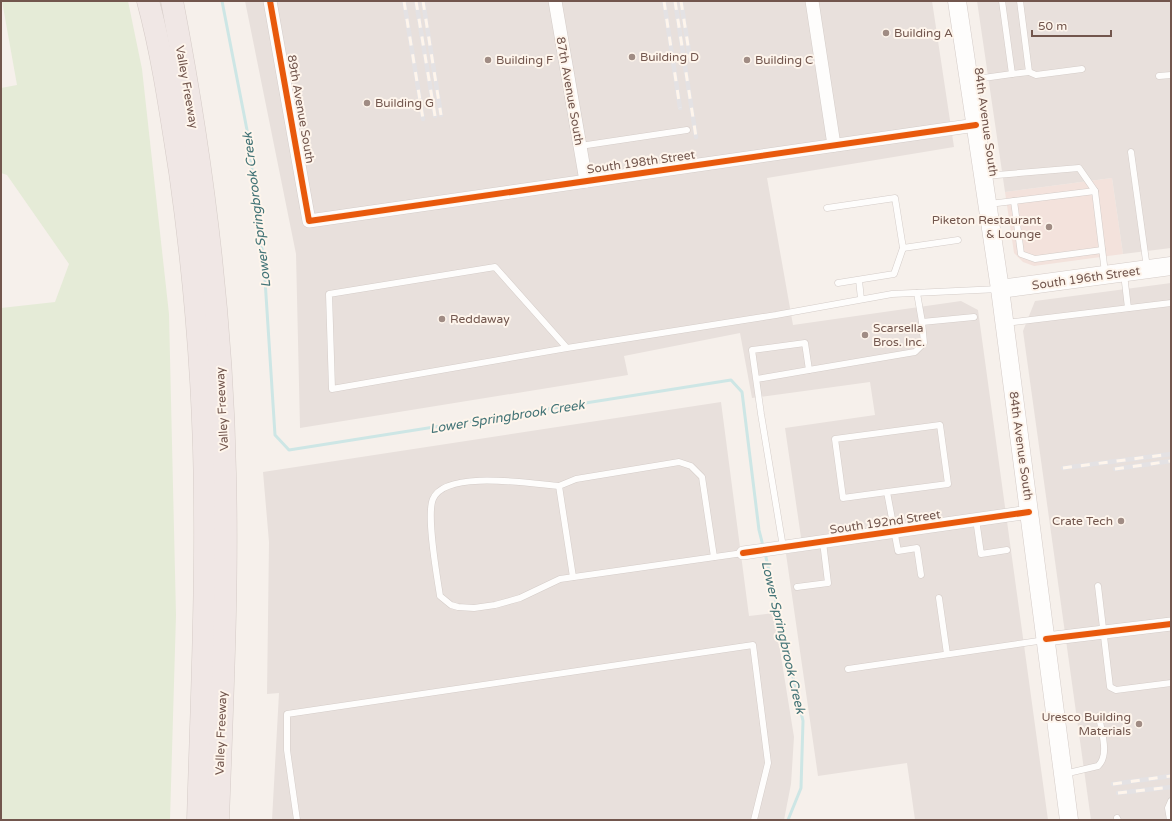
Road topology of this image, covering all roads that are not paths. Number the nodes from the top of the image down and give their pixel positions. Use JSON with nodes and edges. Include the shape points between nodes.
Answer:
{"nodes":[{"id":1,"x":145,"y":1,"type":"edge"},
{"id":2,"x":148,"y":1,"type":"edge"},
{"id":3,"x":172,"y":1,"type":"edge"},
{"id":4,"x":270,"y":1,"type":"edge"},
{"id":5,"x":555,"y":1,"type":"edge"},
{"id":6,"x":812,"y":1,"type":"edge"},
{"id":7,"x":957,"y":1,"type":"edge"},
{"id":8,"x":1002,"y":1,"type":"edge"},
{"id":9,"x":1020,"y":1,"type":"edge"},
{"id":10,"x":1082,"y":70,"type":"dead end"},
{"id":11,"x":1029,"y":72,"type":"junction"},
{"id":12,"x":1012,"y":74,"type":"junction"},
{"id":13,"x":1171,"y":75,"type":"edge"},
{"id":14,"x":1159,"y":76,"type":"dead end"},
{"id":15,"x":969,"y":80,"type":"junction"},
{"id":16,"x":976,"y":125,"type":"junction"},
{"id":17,"x":687,"y":130,"type":"dead end"},
{"id":18,"x":834,"y":145,"type":"junction"},
{"id":19,"x":580,"y":146,"type":"junction"},
{"id":20,"x":1132,"y":152,"type":"dead end"},
{"id":21,"x":983,"y":176,"type":"junction"},
{"id":22,"x":586,"y":181,"type":"junction"},
{"id":23,"x":1095,"y":191,"type":"junction"},
{"id":24,"x":1014,"y":201,"type":"junction"},
{"id":25,"x":987,"y":204,"type":"junction"},
{"id":26,"x":827,"y":208,"type":"dead end"},
{"id":27,"x":309,"y":221,"type":"joint"},
{"id":28,"x":958,"y":240,"type":"dead end"},
{"id":29,"x":903,"y":248,"type":"junction"},
{"id":30,"x":1102,"y":250,"type":"junction"},
{"id":31,"x":1171,"y":266,"type":"edge"},
{"id":32,"x":1147,"y":270,"type":"junction"},
{"id":33,"x":1124,"y":273,"type":"junction"},
{"id":34,"x":1105,"y":276,"type":"junction"},
{"id":35,"x":859,"y":280,"type":"junction"},
{"id":36,"x":838,"y":283,"type":"dead end"},
{"id":37,"x":1000,"y":289,"type":"junction"},
{"id":38,"x":917,"y":293,"type":"junction"},
{"id":39,"x":861,"y":299,"type":"junction"},
{"id":40,"x":1171,"y":303,"type":"edge"},
{"id":41,"x":1128,"y":308,"type":"junction"},
{"id":42,"x":974,"y":317,"type":"dead end"},
{"id":43,"x":922,"y":322,"type":"junction"},
{"id":44,"x":1004,"y":323,"type":"junction"},
{"id":45,"x":566,"y":348,"type":"junction"},
{"id":46,"x":809,"y":370,"type":"junction"},
{"id":47,"x":756,"y":379,"type":"junction"},
{"id":48,"x":559,"y":486,"type":"junction"},
{"id":49,"x":887,"y":492,"type":"junction"},
{"id":50,"x":1029,"y":512,"type":"junction"},
{"id":51,"x":976,"y":520,"type":"junction"},
{"id":52,"x":894,"y":531,"type":"junction"},
{"id":53,"x":823,"y":542,"type":"junction"},
{"id":54,"x":780,"y":548,"type":"junction"},
{"id":55,"x":1007,"y":550,"type":"dead end"},
{"id":56,"x":743,"y":553,"type":"joint"},
{"id":57,"x":714,"y":557,"type":"junction"},
{"id":58,"x":921,"y":575,"type":"dead end"},
{"id":59,"x":573,"y":577,"type":"junction"},
{"id":60,"x":1098,"y":586,"type":"dead end"},
{"id":61,"x":797,"y":587,"type":"dead end"},
{"id":62,"x":938,"y":598,"type":"dead end"},
{"id":63,"x":1171,"y":624,"type":"edge"},
{"id":64,"x":1104,"y":632,"type":"junction"},
{"id":65,"x":1046,"y":639,"type":"junction"},
{"id":66,"x":947,"y":654,"type":"junction"},
{"id":67,"x":848,"y":668,"type":"dead end"},
{"id":68,"x":1171,"y":683,"type":"edge"},
{"id":69,"x":1099,"y":716,"type":"dead end"},
{"id":70,"x":1063,"y":774,"type":"junction"},
{"id":71,"x":1171,"y":801,"type":"edge"},
{"id":72,"x":189,"y":820,"type":"edge"},
{"id":73,"x":198,"y":820,"type":"edge"},
{"id":74,"x":218,"y":820,"type":"edge"},
{"id":75,"x":297,"y":820,"type":"edge"},
{"id":76,"x":754,"y":820,"type":"edge"},
{"id":77,"x":1069,"y":820,"type":"edge"},
{"id":78,"x":1170,"y":820,"type":"edge"}],
"edges":[{"from":1,"to":72,"type":"highway","via":[[180,244],[193,410],[196,594]]},
{"from":2,"to":73,"type":"highway","via":[[157,32],[182,191],[194,297],[204,456],[205,569]]},
{"from":3,"to":74,"type":"highway","name":"Valley Freeway","via":[[207,218],[223,407],[226,544]]},
{"from":4,"to":27,"type":"street","name":"89th Avenue South"},
{"from":5,"to":19,"type":"street","name":"87th Avenue South"},
{"from":6,"to":18,"type":"street"},
{"from":7,"to":15,"type":"main road","name":"84th Avenue South"},
{"from":8,"to":12,"type":"lane"},
{"from":9,"to":11,"type":"lane"},
{"from":10,"to":11,"type":"lane","via":[[1036,75]]},
{"from":11,"to":12,"type":"lane"},
{"from":12,"to":15,"type":"lane"},
{"from":13,"to":14,"type":"lane"},
{"from":15,"to":16,"type":"main road","name":"84th Avenue South"},
{"from":16,"to":18,"type":"street","name":"South 198th Street"},
{"from":16,"to":21,"type":"main road","name":"84th Avenue South"},
{"from":17,"to":19,"type":"lane"},
{"from":18,"to":22,"type":"street","name":"South 198th Street"},
{"from":19,"to":22,"type":"street","name":"87th Avenue South"},
{"from":20,"to":32,"type":"lane"},
{"from":21,"to":23,"type":"lane","via":[[1079,168]]},
{"from":21,"to":25,"type":"main road","name":"84th Avenue South"},
{"from":22,"to":27,"type":"street","name":"South 198th Street"},
{"from":23,"to":24,"type":"lane"},
{"from":23,"to":30,"type":"lane"},
{"from":24,"to":25,"type":"lane"},
{"from":24,"to":30,"type":"lane","via":[[1021,254],[1035,259]]},
{"from":25,"to":37,"type":"main road","name":"84th Avenue South"},
{"from":26,"to":29,"type":"lane","via":[[895,198]]},
{"from":28,"to":29,"type":"lane"},
{"from":29,"to":35,"type":"lane","via":[[894,274]]},
{"from":30,"to":34,"type":"lane"},
{"from":31,"to":32,"type":"main road","name":"South 196th Street"},
{"from":32,"to":33,"type":"main road","name":"South 196th Street"},
{"from":33,"to":34,"type":"main road","name":"South 196th Street"},
{"from":33,"to":41,"type":"lane"},
{"from":34,"to":37,"type":"main road","name":"South 196th Street"},
{"from":35,"to":36,"type":"lane"},
{"from":35,"to":39,"type":"lane"},
{"from":37,"to":38,"type":"lane"},
{"from":37,"to":44,"type":"main road","name":"84th Avenue South"},
{"from":38,"to":39,"type":"lane"},
{"from":38,"to":43,"type":"lane"},
{"from":39,"to":45,"type":"lane"},
{"from":40,"to":41,"type":"lane"},
{"from":41,"to":44,"type":"lane"},
{"from":42,"to":43,"type":"lane"},
{"from":43,"to":46,"type":"lane","via":[[924,343],[915,352]]},
{"from":44,"to":50,"type":"main road","name":"84th Avenue South"},
{"from":45,"to":45,"type":"lane","via":[[495,267],[329,294],[332,389]]},
{"from":46,"to":47,"type":"lane"},
{"from":46,"to":47,"type":"lane","via":[[805,343],[752,350]]},
{"from":47,"to":54,"type":"lane"},
{"from":48,"to":57,"type":"lane","via":[[576,479],[679,462],[690,466],[702,477]]},
{"from":48,"to":59,"type":"lane"},
{"from":48,"to":59,"type":"lane","name":"South 192nd Street","via":[[479,480],[444,487],[438,492],[433,498],[430,513],[440,596],[458,608],[474,608],[520,598],[560,579]]},
{"from":49,"to":49,"type":"lane","via":[[843,498],[835,439],[940,425],[948,484]]},
{"from":49,"to":52,"type":"lane"},
{"from":50,"to":51,"type":"street","name":"South 192nd Street"},
{"from":50,"to":65,"type":"main road","name":"84th Avenue South"},
{"from":51,"to":52,"type":"street","name":"South 192nd Street"},
{"from":51,"to":55,"type":"lane","via":[[981,554]]},
{"from":52,"to":53,"type":"street","name":"South 192nd Street"},
{"from":52,"to":58,"type":"lane","via":[[898,551],[917,548]]},
{"from":53,"to":54,"type":"street","name":"South 192nd Street"},
{"from":53,"to":61,"type":"lane","via":[[828,583]]},
{"from":54,"to":56,"type":"street","name":"South 192nd Street"},
{"from":56,"to":57,"type":"lane","name":"South 192nd Street"},
{"from":57,"to":59,"type":"lane","name":"South 192nd Street"},
{"from":60,"to":64,"type":"lane"},
{"from":62,"to":66,"type":"lane"},
{"from":63,"to":64,"type":"street"},
{"from":64,"to":65,"type":"street"},
{"from":64,"to":68,"type":"lane","via":[[1110,687],[1116,690]]},
{"from":65,"to":66,"type":"lane"},
{"from":65,"to":70,"type":"main road","name":"84th Avenue South"},
{"from":66,"to":67,"type":"lane"},
{"from":69,"to":70,"type":"lane","via":[[1104,752],[1101,762],[1098,766]]},
{"from":70,"to":77,"type":"main road","name":"84th Avenue South"},
{"from":71,"to":78,"type":"lane","via":[[1168,808]]},
{"from":75,"to":76,"type":"lane","via":[[287,750],[288,714],[753,646],[768,763]]}]}
